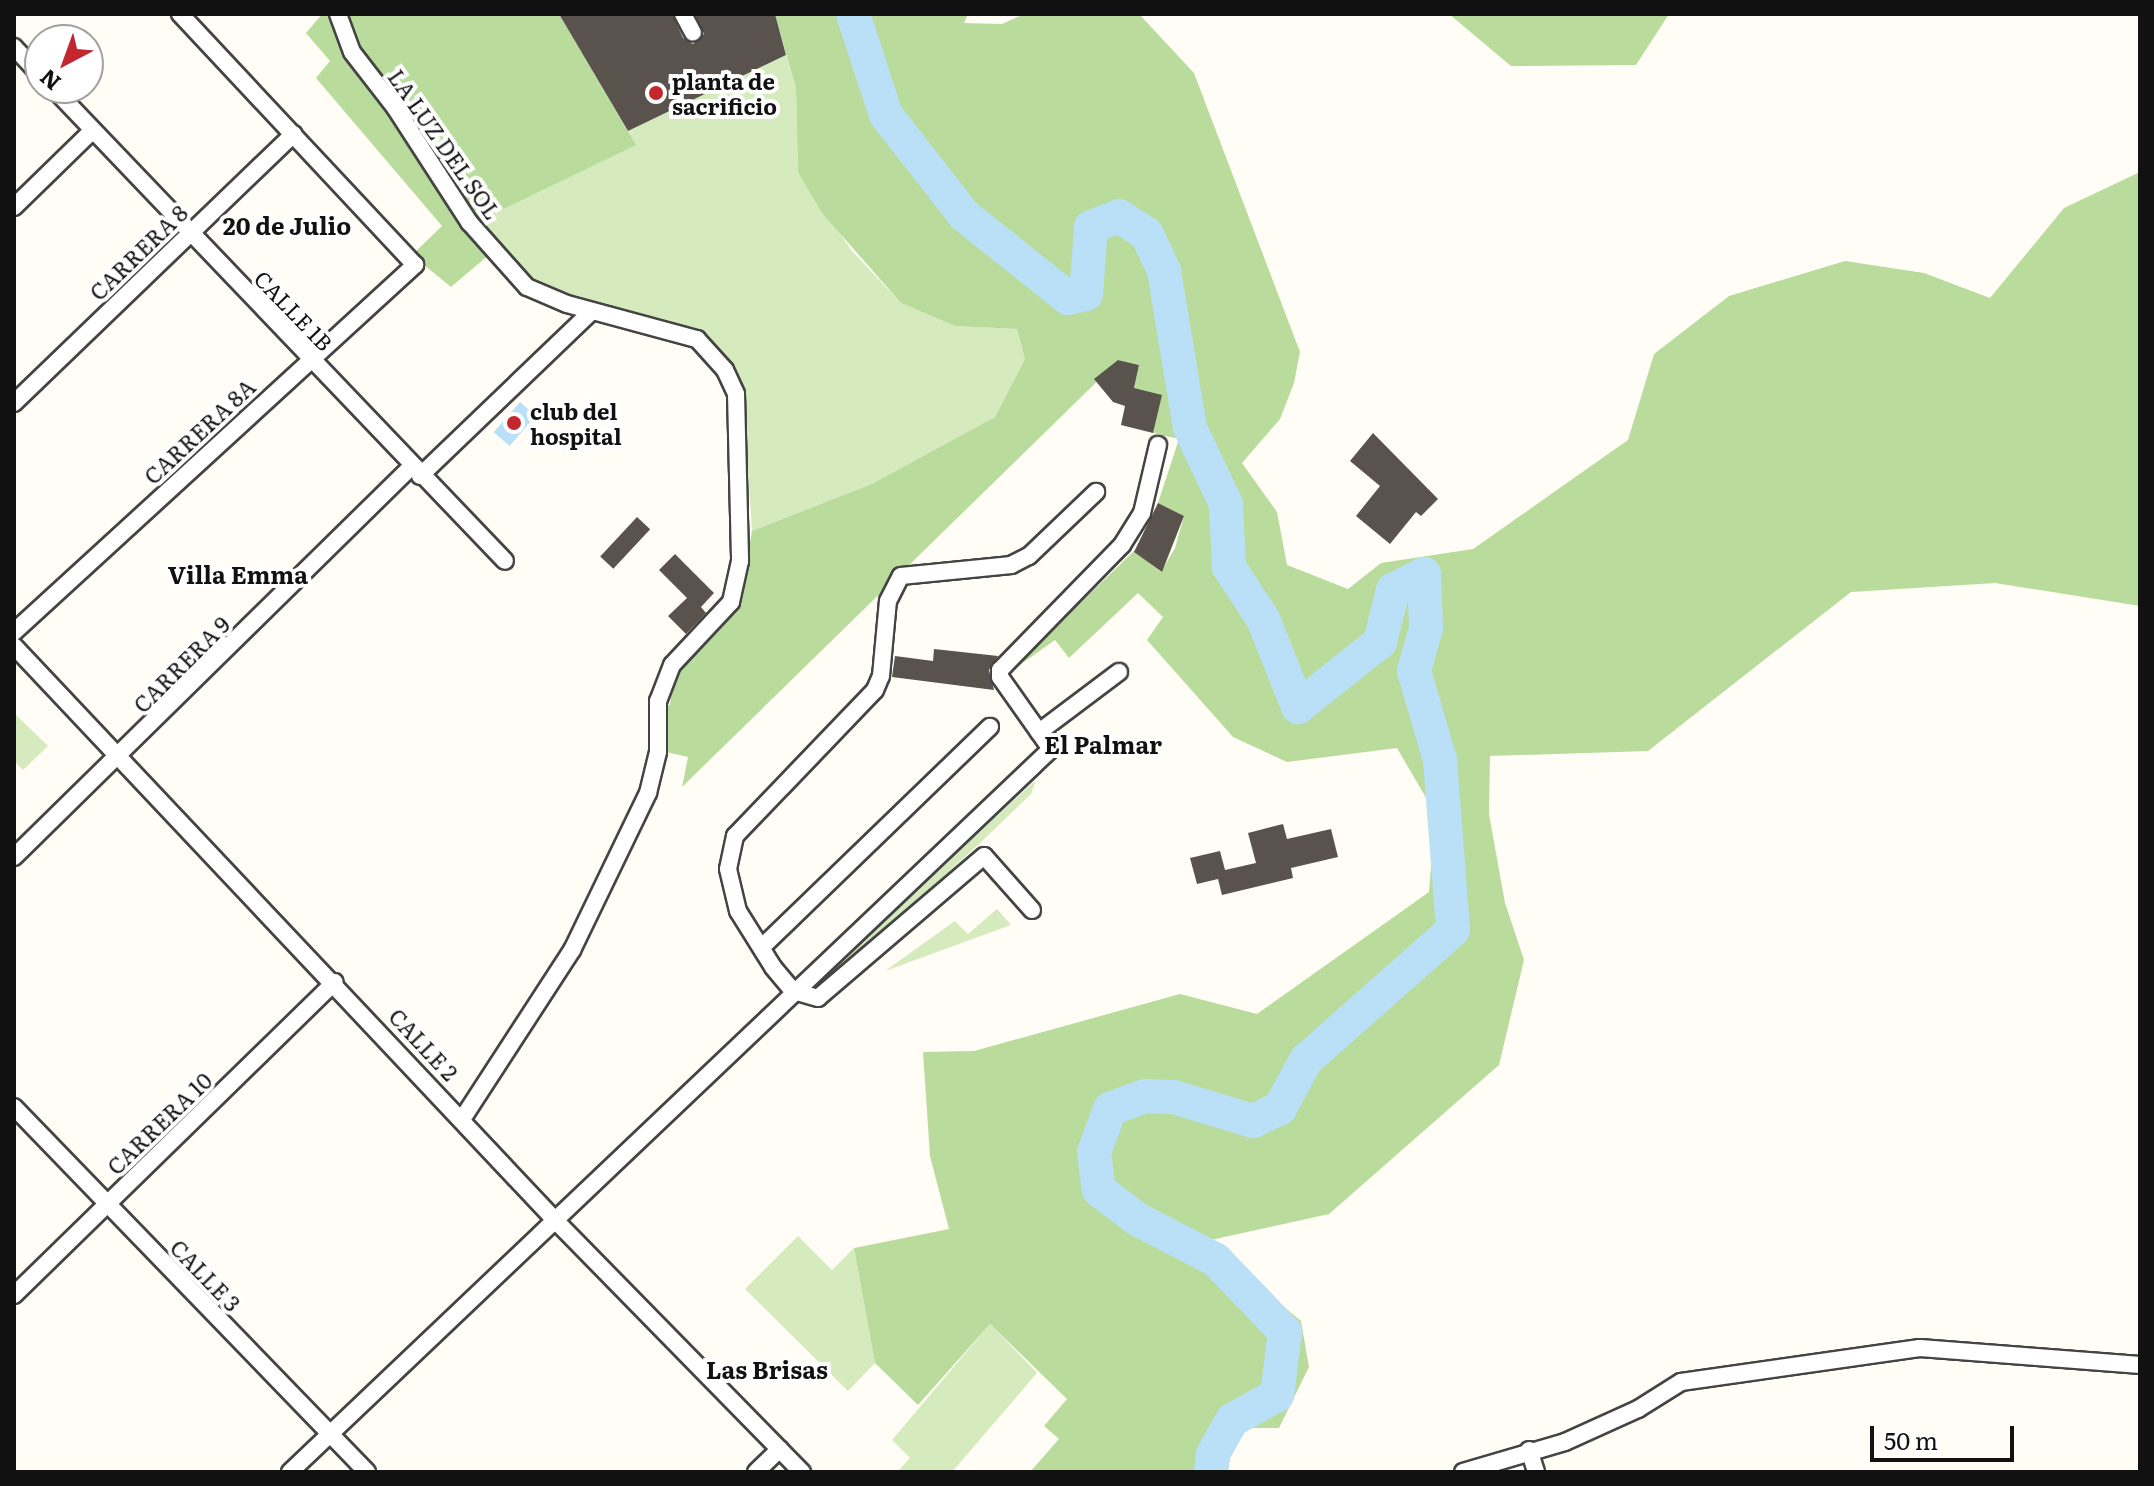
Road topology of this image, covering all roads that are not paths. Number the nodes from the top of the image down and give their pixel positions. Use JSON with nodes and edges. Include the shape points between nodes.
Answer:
{"nodes":[{"id":1,"x":180,"y":14,"type":"edge"},
{"id":2,"x":338,"y":14,"type":"edge"},
{"id":3,"x":683,"y":14,"type":"edge"},
{"id":4,"x":693,"y":33,"type":"dead end"},
{"id":5,"x":68,"y":104,"type":"edge"},
{"id":6,"x":93,"y":130,"type":"junction"},
{"id":7,"x":294,"y":134,"type":"junction"},
{"id":8,"x":14,"y":207,"type":"edge"},
{"id":9,"x":190,"y":233,"type":"junction"},
{"id":10,"x":592,"y":311,"type":"junction"},
{"id":11,"x":310,"y":358,"type":"junction"},
{"id":12,"x":14,"y":403,"type":"edge"},
{"id":13,"x":1158,"y":445,"type":"dead end"},
{"id":14,"x":415,"y":472,"type":"junction"},
{"id":15,"x":1096,"y":492,"type":"dead end"},
{"id":16,"x":505,"y":561,"type":"dead end"},
{"id":17,"x":14,"y":632,"type":"edge"},
{"id":18,"x":14,"y":646,"type":"edge"},
{"id":19,"x":1119,"y":672,"type":"dead end"},
{"id":20,"x":990,"y":727,"type":"dead end"},
{"id":21,"x":1039,"y":732,"type":"junction"},
{"id":22,"x":119,"y":757,"type":"junction"},
{"id":23,"x":14,"y":857,"type":"edge"},
{"id":24,"x":1032,"y":910,"type":"dead end"},
{"id":25,"x":762,"y":947,"type":"junction"},
{"id":26,"x":335,"y":982,"type":"junction"},
{"id":27,"x":793,"y":991,"type":"junction"},
{"id":28,"x":14,"y":1107,"type":"edge"},
{"id":29,"x":463,"y":1118,"type":"junction"},
{"id":30,"x":107,"y":1206,"type":"junction"},
{"id":31,"x":555,"y":1220,"type":"junction"},
{"id":32,"x":14,"y":1295,"type":"edge"},
{"id":33,"x":2140,"y":1365,"type":"edge"},
{"id":34,"x":330,"y":1433,"type":"junction"},
{"id":35,"x":780,"y":1449,"type":"junction"},
{"id":36,"x":1529,"y":1450,"type":"junction"},
{"id":37,"x":290,"y":1472,"type":"edge"},
{"id":38,"x":367,"y":1472,"type":"edge"},
{"id":39,"x":756,"y":1472,"type":"edge"},
{"id":40,"x":802,"y":1472,"type":"edge"},
{"id":41,"x":1463,"y":1472,"type":"edge"},
{"id":42,"x":1536,"y":1472,"type":"edge"}],
"edges":[{"from":1,"to":7,"type":"street"},
{"from":2,"to":10,"type":"street","name":"LA LUZ DEL SOL","via":[[352,52],[469,222],[527,287]]},
{"from":3,"to":4,"type":"street"},
{"from":5,"to":6,"type":"street","name":"CALLE 1B"},
{"from":6,"to":8,"type":"street"},
{"from":6,"to":9,"type":"street","name":"CALLE 1B"},
{"from":7,"to":9,"type":"street","name":"CARRERA 8"},
{"from":7,"to":11,"type":"street","name":"CARRERA 8A","via":[[415,265]]},
{"from":9,"to":11,"type":"street","name":"CALLE 1B"},
{"from":9,"to":12,"type":"street","name":"CARRERA 8"},
{"from":10,"to":14,"type":"street","name":"CARRERA 9"},
{"from":10,"to":29,"type":"street","name":"LA LUZ DEL SOL","via":[[697,339],[725,370],[736,394],[740,561],[731,602],[672,665],[658,701],[658,752],[648,793],[572,950]]},
{"from":11,"to":14,"type":"street","name":"CALLE 1B"},
{"from":11,"to":17,"type":"street","name":"CARRERA 8A"},
{"from":13,"to":21,"type":"street","via":[[1142,513],[1122,545],[1000,670]]},
{"from":14,"to":16,"type":"street","name":"CALLE 1B"},
{"from":14,"to":22,"type":"street","name":"CARRERA 9"},
{"from":15,"to":25,"type":"street","via":[[1029,556],[1011,565],[901,576],[893,585],[875,690],[794,768],[735,836],[728,869],[734,897]]},
{"from":18,"to":22,"type":"street","name":"CALLE 2"},
{"from":19,"to":21,"type":"street"},
{"from":20,"to":25,"type":"street"},
{"from":21,"to":27,"type":"street","via":[[1051,749]]},
{"from":22,"to":23,"type":"street","name":"CARRERA 9"},
{"from":22,"to":26,"type":"street","name":"CALLE 2"},
{"from":24,"to":27,"type":"street","via":[[984,856],[818,998]]},
{"from":25,"to":27,"type":"street"},
{"from":26,"to":29,"type":"street","name":"CALLE 2"},
{"from":26,"to":30,"type":"street","name":"CARRERA 10"},
{"from":27,"to":31,"type":"street"},
{"from":28,"to":30,"type":"street","name":"CALLE 3"},
{"from":29,"to":31,"type":"street","name":"CALLE 2"},
{"from":30,"to":32,"type":"street","name":"CARRERA 10"},
{"from":30,"to":34,"type":"street","name":"CALLE 3"},
{"from":31,"to":34,"type":"street"},
{"from":31,"to":35,"type":"street","name":"CALLE 2"},
{"from":33,"to":36,"type":"street","via":[[1920,1348],[1815,1361],[1681,1382],[1614,1421],[1565,1442]]},
{"from":34,"to":37,"type":"street"},
{"from":34,"to":38,"type":"street","name":"CALLE 3"},
{"from":35,"to":39,"type":"street"},
{"from":35,"to":40,"type":"street","name":"CALLE 2"},
{"from":36,"to":41,"type":"street"},
{"from":36,"to":42,"type":"street"}]}
